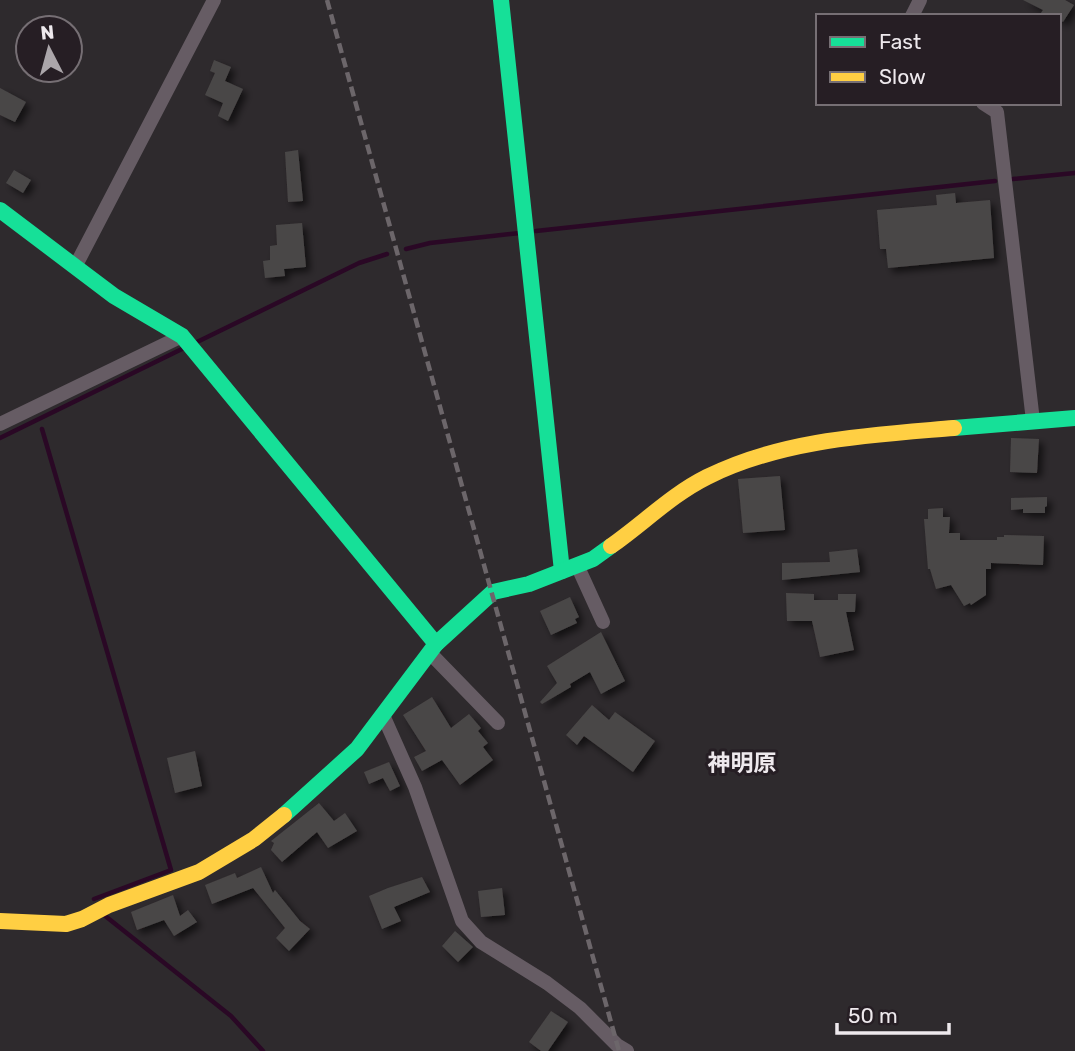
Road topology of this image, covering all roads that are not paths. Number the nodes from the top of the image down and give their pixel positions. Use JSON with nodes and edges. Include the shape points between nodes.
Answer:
{"nodes":[{"id":1,"x":214,"y":0,"type":"edge"},
{"id":2,"x":501,"y":0,"type":"edge"},
{"id":3,"x":986,"y":105,"type":"edge"},
{"id":4,"x":0,"y":210,"type":"edge"},
{"id":5,"x":75,"y":267,"type":"junction"},
{"id":6,"x":182,"y":336,"type":"junction"},
{"id":7,"x":1075,"y":418,"type":"edge"},
{"id":8,"x":1033,"y":421,"type":"junction"},
{"id":9,"x":0,"y":424,"type":"edge"},
{"id":10,"x":569,"y":568,"type":"junction"},
{"id":11,"x":603,"y":622,"type":"dead end"},
{"id":12,"x":433,"y":649,"type":"junction"},
{"id":13,"x":383,"y":715,"type":"junction"},
{"id":14,"x":498,"y":723,"type":"dead end"},
{"id":15,"x":0,"y":921,"type":"edge"},
{"id":16,"x":626,"y":1051,"type":"edge"}],
"edges":[{"from":1,"to":5,"type":"street"},
{"from":2,"to":10,"type":"street"},
{"from":3,"to":8,"type":"street","via":[[997,112]]},
{"from":4,"to":5,"type":"street"},
{"from":5,"to":6,"type":"street"},
{"from":6,"to":9,"type":"street"},
{"from":6,"to":12,"type":"street"},
{"from":7,"to":8,"type":"street"},
{"from":8,"to":10,"type":"street","via":[[892,433],[756,456],[665,502],[593,559]]},
{"from":10,"to":11,"type":"street"},
{"from":10,"to":12,"type":"street","via":[[493,592]]},
{"from":12,"to":13,"type":"street"},
{"from":12,"to":14,"type":"street"},
{"from":13,"to":15,"type":"street","via":[[356,749],[292,808],[254,839],[199,872],[66,924]]},
{"from":13,"to":16,"type":"street","via":[[415,788],[462,921],[481,943],[547,983]]}]}
